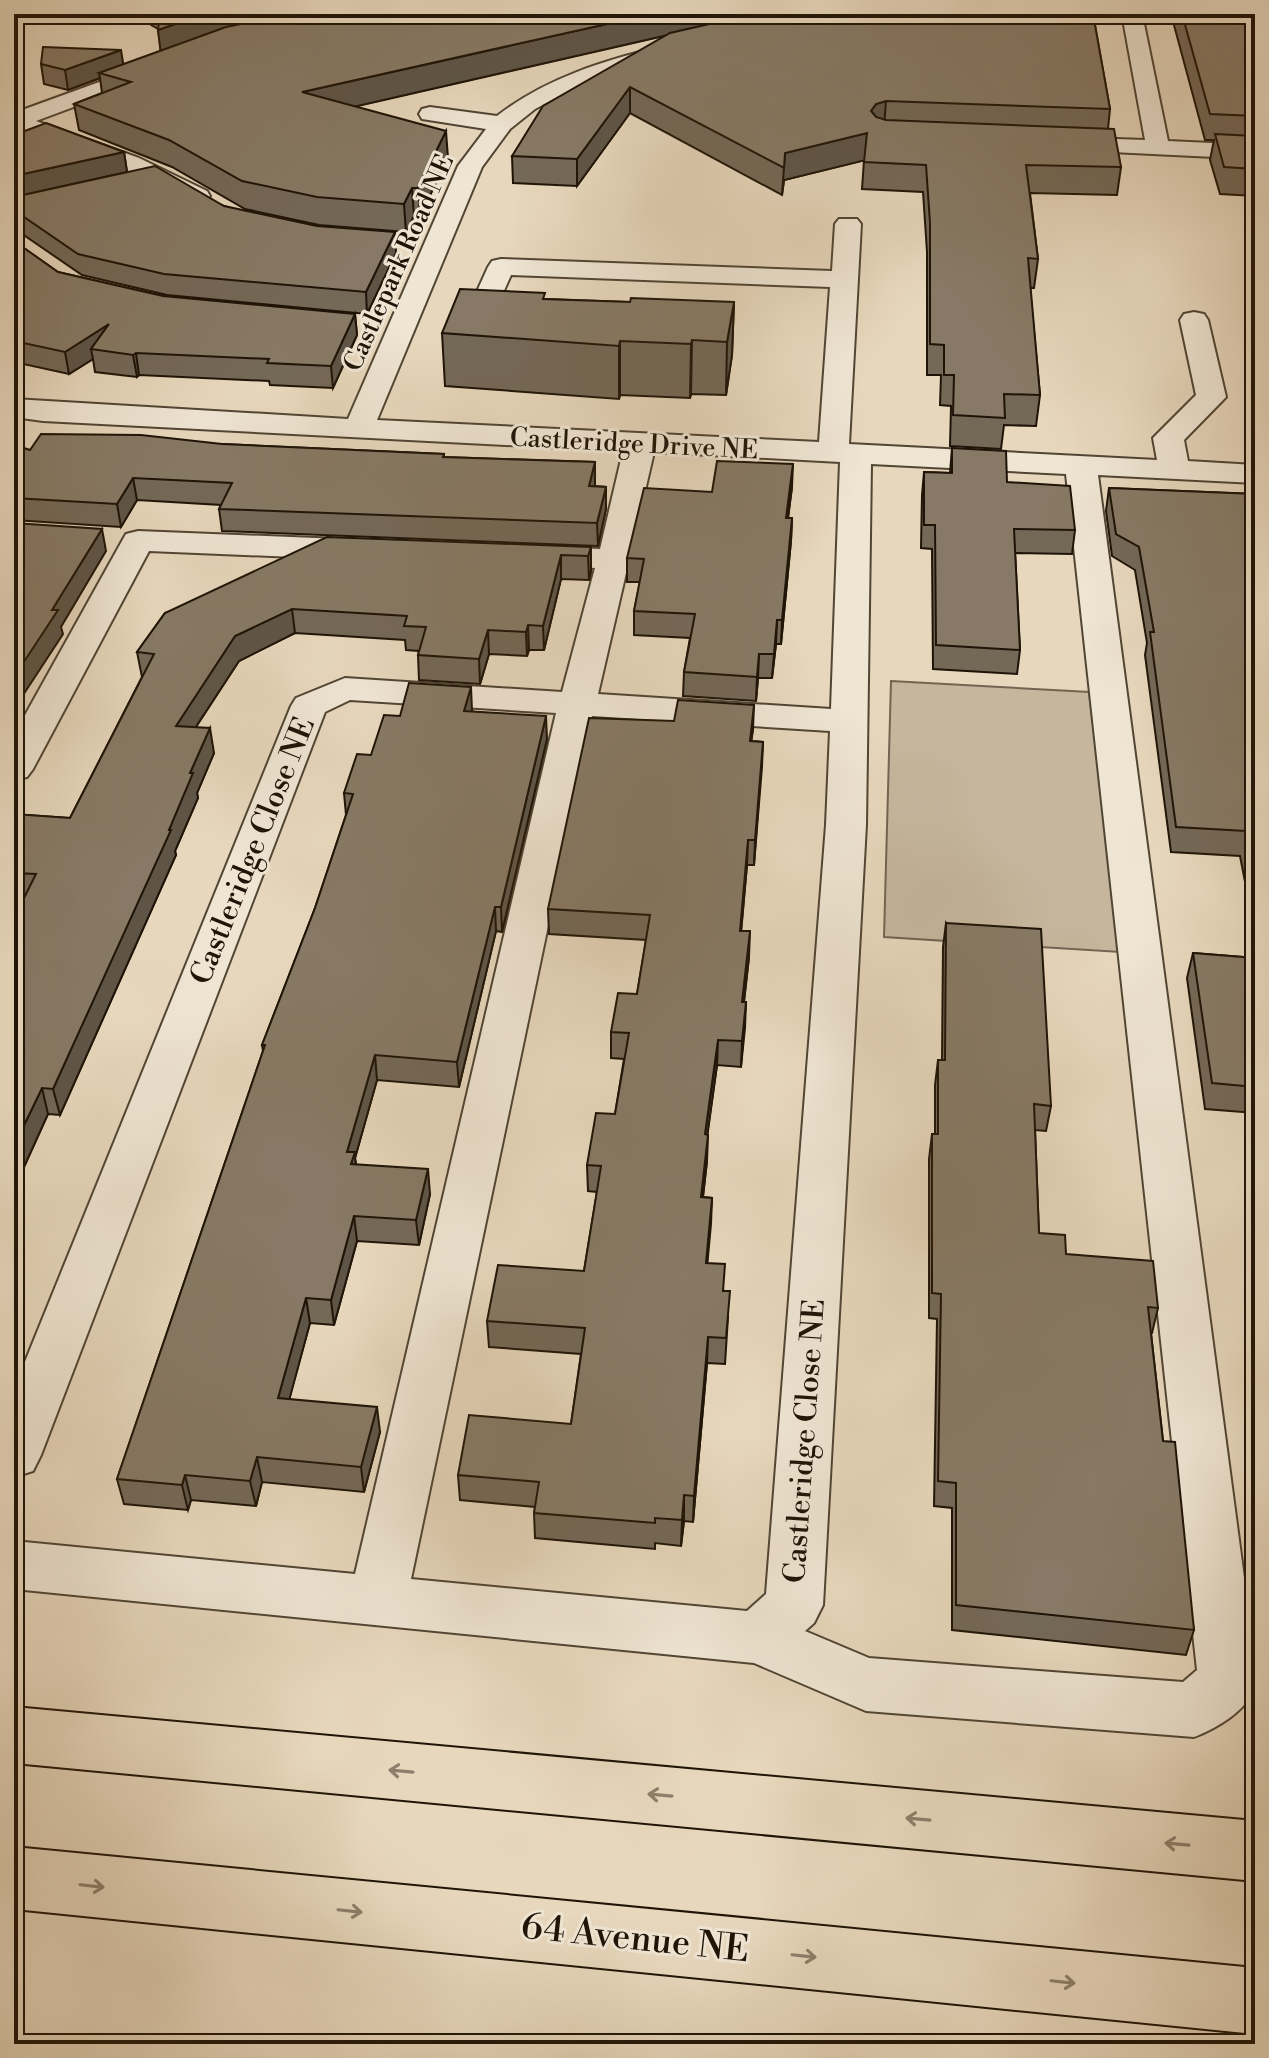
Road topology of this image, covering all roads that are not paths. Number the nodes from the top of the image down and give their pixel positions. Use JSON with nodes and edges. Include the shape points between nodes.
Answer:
{"nodes":[{"id":1,"x":1132,"y":14,"type":"edge"},
{"id":2,"x":682,"y":46,"type":"edge"},
{"id":3,"x":177,"y":60,"type":"edge"},
{"id":4,"x":14,"y":101,"type":"edge"},
{"id":5,"x":42,"y":109,"type":"junction"},
{"id":6,"x":430,"y":114,"type":"dead end"},
{"id":7,"x":14,"y":121,"type":"edge"},
{"id":8,"x":502,"y":124,"type":"junction"},
{"id":9,"x":1036,"y":143,"type":"edge"},
{"id":10,"x":1158,"y":148,"type":"junction"},
{"id":11,"x":1255,"y":152,"type":"edge"},
{"id":12,"x":162,"y":175,"type":"junction"},
{"id":13,"x":117,"y":185,"type":"edge"},
{"id":14,"x":224,"y":211,"type":"edge"},
{"id":15,"x":848,"y":224,"type":"dead end"},
{"id":16,"x":407,"y":243,"type":"dead end"},
{"id":17,"x":436,"y":245,"type":"junction"},
{"id":18,"x":704,"y":274,"type":"junction"},
{"id":19,"x":845,"y":280,"type":"junction"},
{"id":20,"x":698,"y":303,"type":"edge"},
{"id":21,"x":483,"y":309,"type":"junction"},
{"id":22,"x":514,"y":310,"type":"edge"},
{"id":23,"x":404,"y":317,"type":"junction"},
{"id":24,"x":1194,"y":320,"type":"dead end"},
{"id":25,"x":369,"y":325,"type":"dead end"},
{"id":26,"x":28,"y":410,"type":"edge"},
{"id":27,"x":358,"y":429,"type":"junction"},
{"id":28,"x":14,"y":433,"type":"edge"},
{"id":29,"x":640,"y":445,"type":"junction"},
{"id":30,"x":844,"y":454,"type":"junction"},
{"id":31,"x":1081,"y":466,"type":"junction"},
{"id":32,"x":1174,"y":470,"type":"junction"},
{"id":33,"x":1255,"y":474,"type":"edge"},
{"id":34,"x":408,"y":551,"type":"edge"},
{"id":35,"x":487,"y":554,"type":"edge"},
{"id":36,"x":614,"y":559,"type":"junction"},
{"id":37,"x":577,"y":702,"type":"junction"},
{"id":38,"x":847,"y":721,"type":"junction"},
{"id":39,"x":14,"y":769,"type":"edge"},
{"id":40,"x":14,"y":1455,"type":"edge"},
{"id":41,"x":14,"y":1565,"type":"edge"},
{"id":42,"x":378,"y":1599,"type":"junction"},
{"id":43,"x":758,"y":1638,"type":"junction"},
{"id":44,"x":14,"y":1735,"type":"edge"},
{"id":45,"x":1255,"y":1851,"type":"edge"},
{"id":46,"x":14,"y":1878,"type":"edge"},
{"id":47,"x":1238,"y":2004,"type":"edge"}],
"edges":[{"from":1,"to":10,"type":"street"},
{"from":2,"to":8,"type":"street","name":"Castlepark Road NE","via":[[570,81]]},
{"from":3,"to":5,"type":"street"},
{"from":4,"to":5,"type":"street"},
{"from":5,"to":7,"type":"street"},
{"from":6,"to":8,"type":"street","name":"Castlepark Road NE"},
{"from":7,"to":12,"type":"street","via":[[89,144]]},
{"from":8,"to":17,"type":"street","name":"Castlepark Road NE","via":[[470,166]]},
{"from":9,"to":10,"type":"street"},
{"from":10,"to":11,"type":"street"},
{"from":12,"to":13,"type":"street"},
{"from":12,"to":14,"type":"street"},
{"from":15,"to":19,"type":"street","name":"Castleridge Close NE"},
{"from":16,"to":17,"type":"street"},
{"from":17,"to":23,"type":"street","name":"Castlepark Road NE"},
{"from":18,"to":19,"type":"street"},
{"from":18,"to":20,"type":"street"},
{"from":18,"to":21,"type":"street","via":[[501,267]]},
{"from":19,"to":30,"type":"street","name":"Castleridge Close NE"},
{"from":21,"to":22,"type":"street"},
{"from":21,"to":23,"type":"street","via":[[446,307]]},
{"from":23,"to":25,"type":"street"},
{"from":23,"to":27,"type":"street","name":"Castlepark Road NE"},
{"from":24,"to":32,"type":"street","via":[[1211,397],[1168,438]]},
{"from":26,"to":27,"type":"street","name":"Castleridge Drive NE"},
{"from":26,"to":28,"type":"street"},
{"from":27,"to":29,"type":"street","name":"Castleridge Drive NE"},
{"from":29,"to":30,"type":"street","name":"Castleridge Drive NE"},
{"from":29,"to":36,"type":"street"},
{"from":30,"to":31,"type":"street","name":"Castleridge Drive NE"},
{"from":30,"to":38,"type":"street","name":"Castleridge Close NE"},
{"from":31,"to":32,"type":"street","name":"Castleridge Drive NE"},
{"from":31,"to":43,"type":"street","via":[[1228,1680],[1194,1710],[866,1684]]},
{"from":32,"to":33,"type":"street","name":"Castleridge Drive NE"},
{"from":34,"to":39,"type":"street","via":[[123,540]]},
{"from":35,"to":36,"type":"street"},
{"from":36,"to":37,"type":"street"},
{"from":37,"to":38,"type":"street","name":"Castleridge Close NE"},
{"from":37,"to":40,"type":"street","name":"Castleridge Close NE","via":[[345,689],[309,706]]},
{"from":37,"to":42,"type":"street"},
{"from":38,"to":43,"type":"street","name":"Castleridge Close NE","via":[[846,825],[794,1605]]},
{"from":41,"to":42,"type":"street"},
{"from":42,"to":43,"type":"street"},
{"from":45,"to":44,"type":"main road","one_way":true},
{"from":46,"to":47,"type":"main road","name":"64 Avenue NE","one_way":true}]}
